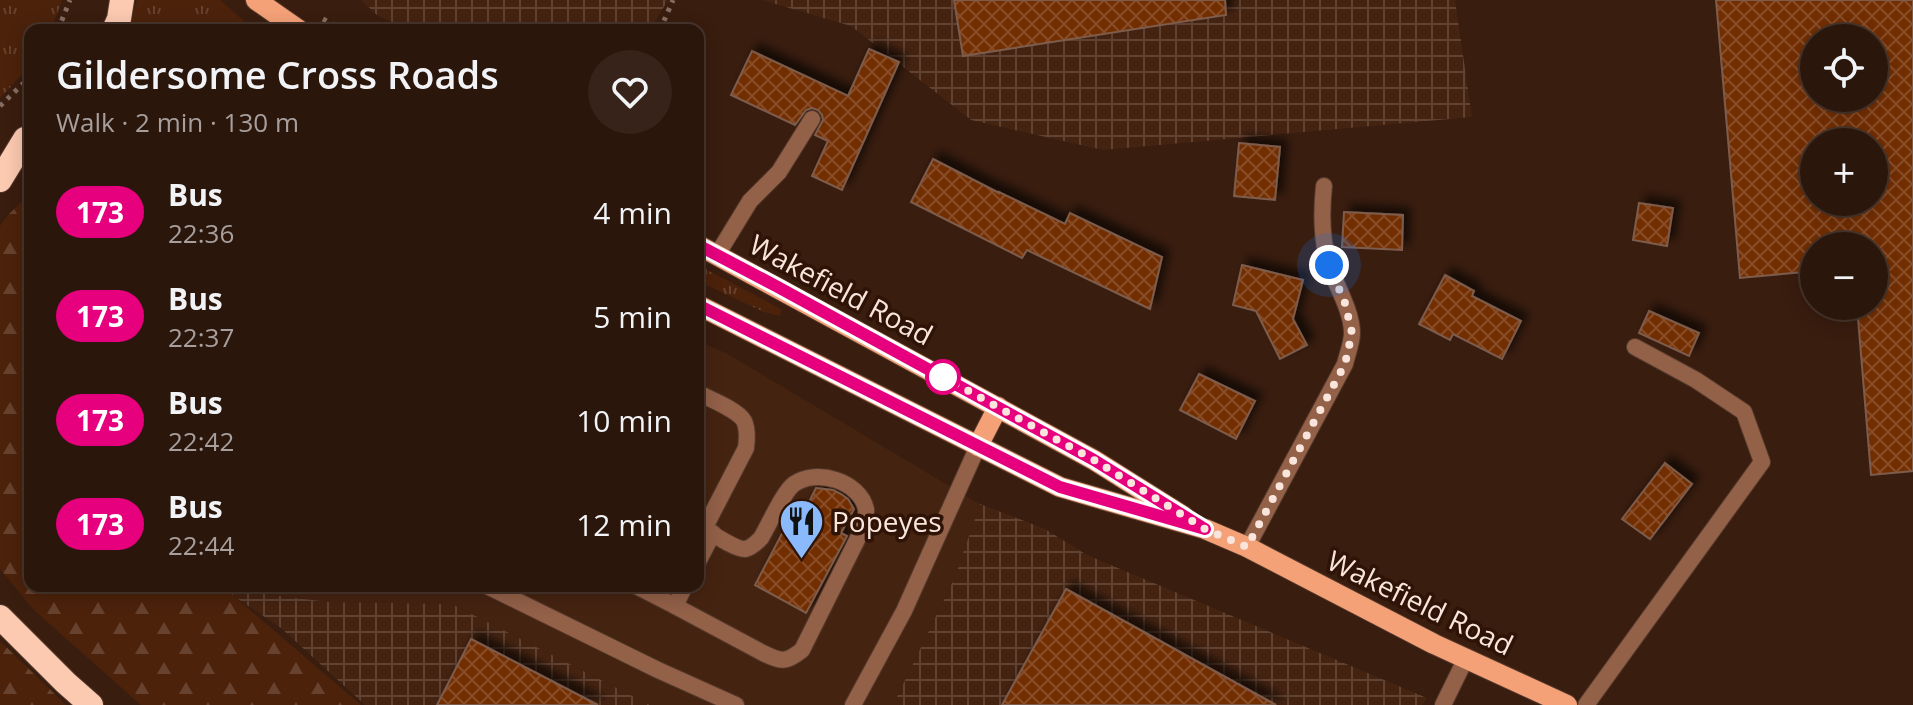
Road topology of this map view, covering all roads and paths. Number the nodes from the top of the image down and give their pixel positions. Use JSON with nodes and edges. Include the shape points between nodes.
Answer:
{"nodes":[{"id":1,"x":70,"y":0,"type":"edge"},
{"id":2,"x":122,"y":0,"type":"edge"},
{"id":3,"x":256,"y":0,"type":"edge"},
{"id":4,"x":673,"y":0,"type":"edge"},
{"id":5,"x":60,"y":24,"type":"edge"},
{"id":6,"x":117,"y":24,"type":"edge"},
{"id":7,"x":290,"y":24,"type":"edge"},
{"id":8,"x":663,"y":24,"type":"edge"},
{"id":9,"x":24,"y":83,"type":"edge"},
{"id":10,"x":0,"y":106,"type":"edge"},
{"id":11,"x":812,"y":119,"type":"dead end"},
{"id":12,"x":24,"y":140,"type":"edge"},
{"id":13,"x":24,"y":144,"type":"edge"},
{"id":14,"x":0,"y":153,"type":"edge"},
{"id":15,"x":0,"y":180,"type":"edge"},
{"id":16,"x":1324,"y":186,"type":"dead end"},
{"id":17,"x":704,"y":248,"type":"edge"},
{"id":18,"x":717,"y":255,"type":"junction"},
{"id":19,"x":704,"y":308,"type":"edge"},
{"id":20,"x":1635,"y":347,"type":"dead end"},
{"id":21,"x":704,"y":396,"type":"edge"},
{"id":22,"x":998,"y":407,"type":"junction"},
{"id":23,"x":978,"y":446,"type":"junction"},
{"id":24,"x":705,"y":529,"type":"edge"},
{"id":25,"x":1205,"y":529,"type":"junction"},
{"id":26,"x":1247,"y":547,"type":"junction"},
{"id":27,"x":500,"y":592,"type":"edge"},
{"id":28,"x":648,"y":592,"type":"edge"},
{"id":29,"x":682,"y":592,"type":"edge"},
{"id":30,"x":675,"y":606,"type":"junction"},
{"id":31,"x":0,"y":617,"type":"edge"},
{"id":32,"x":1466,"y":658,"type":"junction"},
{"id":33,"x":91,"y":705,"type":"edge"},
{"id":34,"x":736,"y":705,"type":"edge"},
{"id":35,"x":853,"y":705,"type":"edge"},
{"id":36,"x":1443,"y":705,"type":"edge"},
{"id":37,"x":1567,"y":705,"type":"edge"},
{"id":38,"x":1586,"y":705,"type":"edge"}],
"edges":[{"from":1,"to":5,"type":"path"},
{"from":2,"to":6,"type":"highway"},
{"from":3,"to":7,"type":"main road"},
{"from":4,"to":8,"type":"path"},
{"from":9,"to":10,"type":"path"},
{"from":11,"to":18,"type":"lane"},
{"from":12,"to":14,"type":"highway"},
{"from":13,"to":15,"type":"highway"},
{"from":16,"to":26,"type":"lane","via":[[1325,246],[1345,303],[1350,343],[1345,364]]},
{"from":17,"to":18,"type":"main road","name":"Wakefield Road"},
{"from":18,"to":22,"type":"main road","name":"Wakefield Road"},
{"from":19,"to":23,"type":"main road","name":"Wakefield Road"},
{"from":20,"to":38,"type":"lane","via":[[1744,412],[1762,462]]},
{"from":21,"to":24,"type":"lane","via":[[737,413],[747,435],[746,448]]},
{"from":22,"to":23,"type":"main road"},
{"from":22,"to":25,"type":"main road","name":"Wakefield Road"},
{"from":23,"to":25,"type":"main road","name":"Wakefield Road","via":[[1060,487]]},
{"from":23,"to":35,"type":"lane","via":[[904,611]]},
{"from":24,"to":30,"type":"lane","via":[[746,549],[761,538],[790,487],[820,476],[859,494],[867,512],[802,650],[790,659],[778,660]]},
{"from":25,"to":26,"type":"main road","name":"Wakefield Road"},
{"from":26,"to":32,"type":"main road","name":"Wakefield Road"},
{"from":27,"to":34,"type":"lane"},
{"from":28,"to":30,"type":"lane"},
{"from":29,"to":30,"type":"lane"},
{"from":31,"to":33,"type":"highway"},
{"from":32,"to":36,"type":"lane"},
{"from":32,"to":37,"type":"main road","name":"Wakefield Road"}]}
